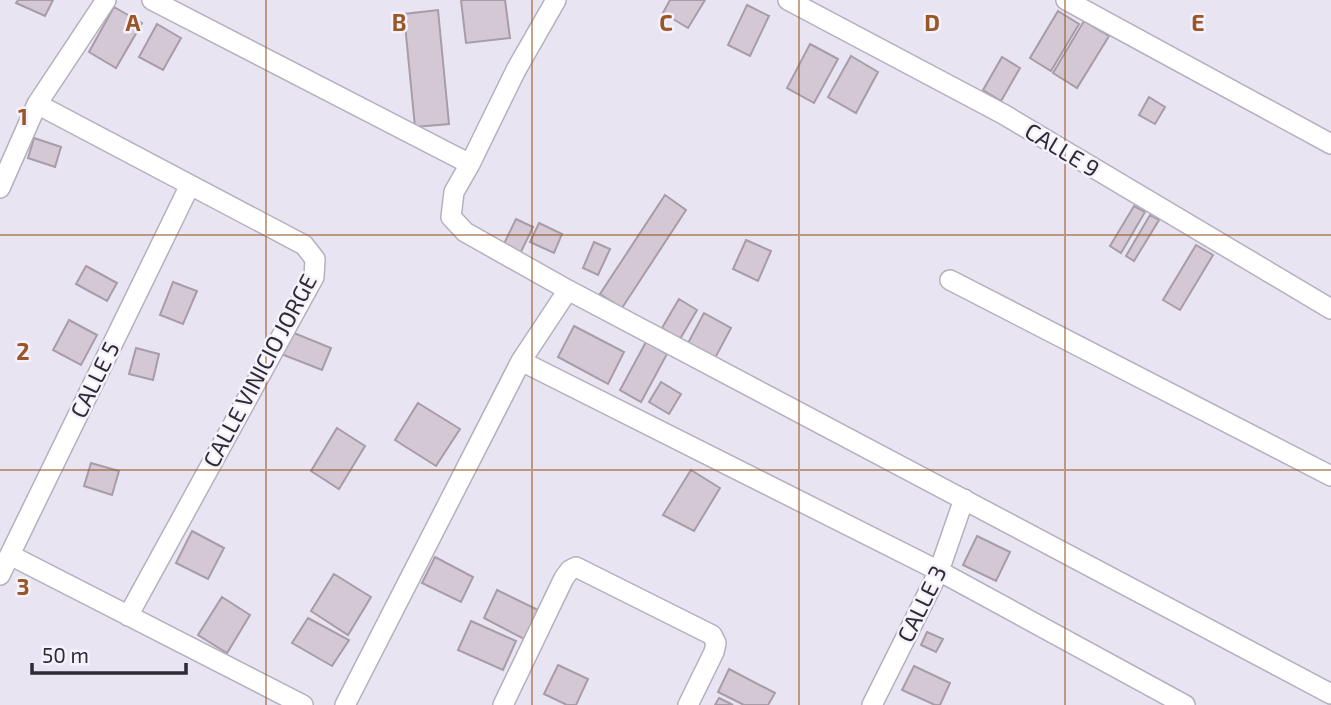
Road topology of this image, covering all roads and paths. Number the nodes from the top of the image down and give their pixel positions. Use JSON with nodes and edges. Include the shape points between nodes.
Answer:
{"nodes":[{"id":1,"x":106,"y":0,"type":"edge"},
{"id":2,"x":152,"y":0,"type":"edge"},
{"id":3,"x":556,"y":0,"type":"edge"},
{"id":4,"x":788,"y":0,"type":"edge"},
{"id":5,"x":1066,"y":0,"type":"edge"},
{"id":6,"x":37,"y":104,"type":"junction"},
{"id":7,"x":1331,"y":144,"type":"edge"},
{"id":8,"x":470,"y":164,"type":"junction"},
{"id":9,"x":190,"y":185,"type":"junction"},
{"id":10,"x":0,"y":188,"type":"edge"},
{"id":11,"x":950,"y":280,"type":"dead end"},
{"id":12,"x":568,"y":290,"type":"junction"},
{"id":13,"x":1331,"y":309,"type":"edge"},
{"id":14,"x":521,"y":361,"type":"junction"},
{"id":15,"x":1331,"y":476,"type":"edge"},
{"id":16,"x":964,"y":499,"type":"junction"},
{"id":17,"x":10,"y":555,"type":"junction"},
{"id":18,"x":939,"y":571,"type":"junction"},
{"id":19,"x":0,"y":575,"type":"edge"},
{"id":20,"x":128,"y":616,"type":"junction"},
{"id":21,"x":1331,"y":694,"type":"edge"},
{"id":22,"x":303,"y":705,"type":"edge"},
{"id":23,"x":345,"y":705,"type":"edge"},
{"id":24,"x":503,"y":705,"type":"edge"},
{"id":25,"x":688,"y":705,"type":"edge"},
{"id":26,"x":872,"y":705,"type":"edge"},
{"id":27,"x":1185,"y":705,"type":"edge"}],
"edges":[{"from":1,"to":6,"type":"street"},
{"from":2,"to":8,"type":"street"},
{"from":3,"to":8,"type":"street"},
{"from":4,"to":13,"type":"street","name":"CALLE 9","via":[[1003,114]]},
{"from":5,"to":7,"type":"street"},
{"from":6,"to":9,"type":"street","name":"CALLE VINICIO JORGE"},
{"from":6,"to":10,"type":"street"},
{"from":8,"to":12,"type":"street","via":[[454,192],[451,217],[465,232]]},
{"from":9,"to":17,"type":"street","name":"CALLE 5"},
{"from":9,"to":20,"type":"street","name":"CALLE VINICIO JORGE","via":[[304,245],[316,259],[314,277]]},
{"from":11,"to":15,"type":"street"},
{"from":12,"to":14,"type":"street"},
{"from":12,"to":16,"type":"street"},
{"from":14,"to":18,"type":"street"},
{"from":14,"to":23,"type":"street"},
{"from":16,"to":18,"type":"street","name":"CALLE 3"},
{"from":16,"to":21,"type":"street"},
{"from":17,"to":19,"type":"street","name":"CALLE 5"},
{"from":17,"to":20,"type":"street"},
{"from":18,"to":26,"type":"street","name":"CALLE 3"},
{"from":18,"to":27,"type":"street"},
{"from":20,"to":22,"type":"street"},
{"from":24,"to":25,"type":"street","via":[[564,578],[576,567],[712,635],[714,652]]}]}
